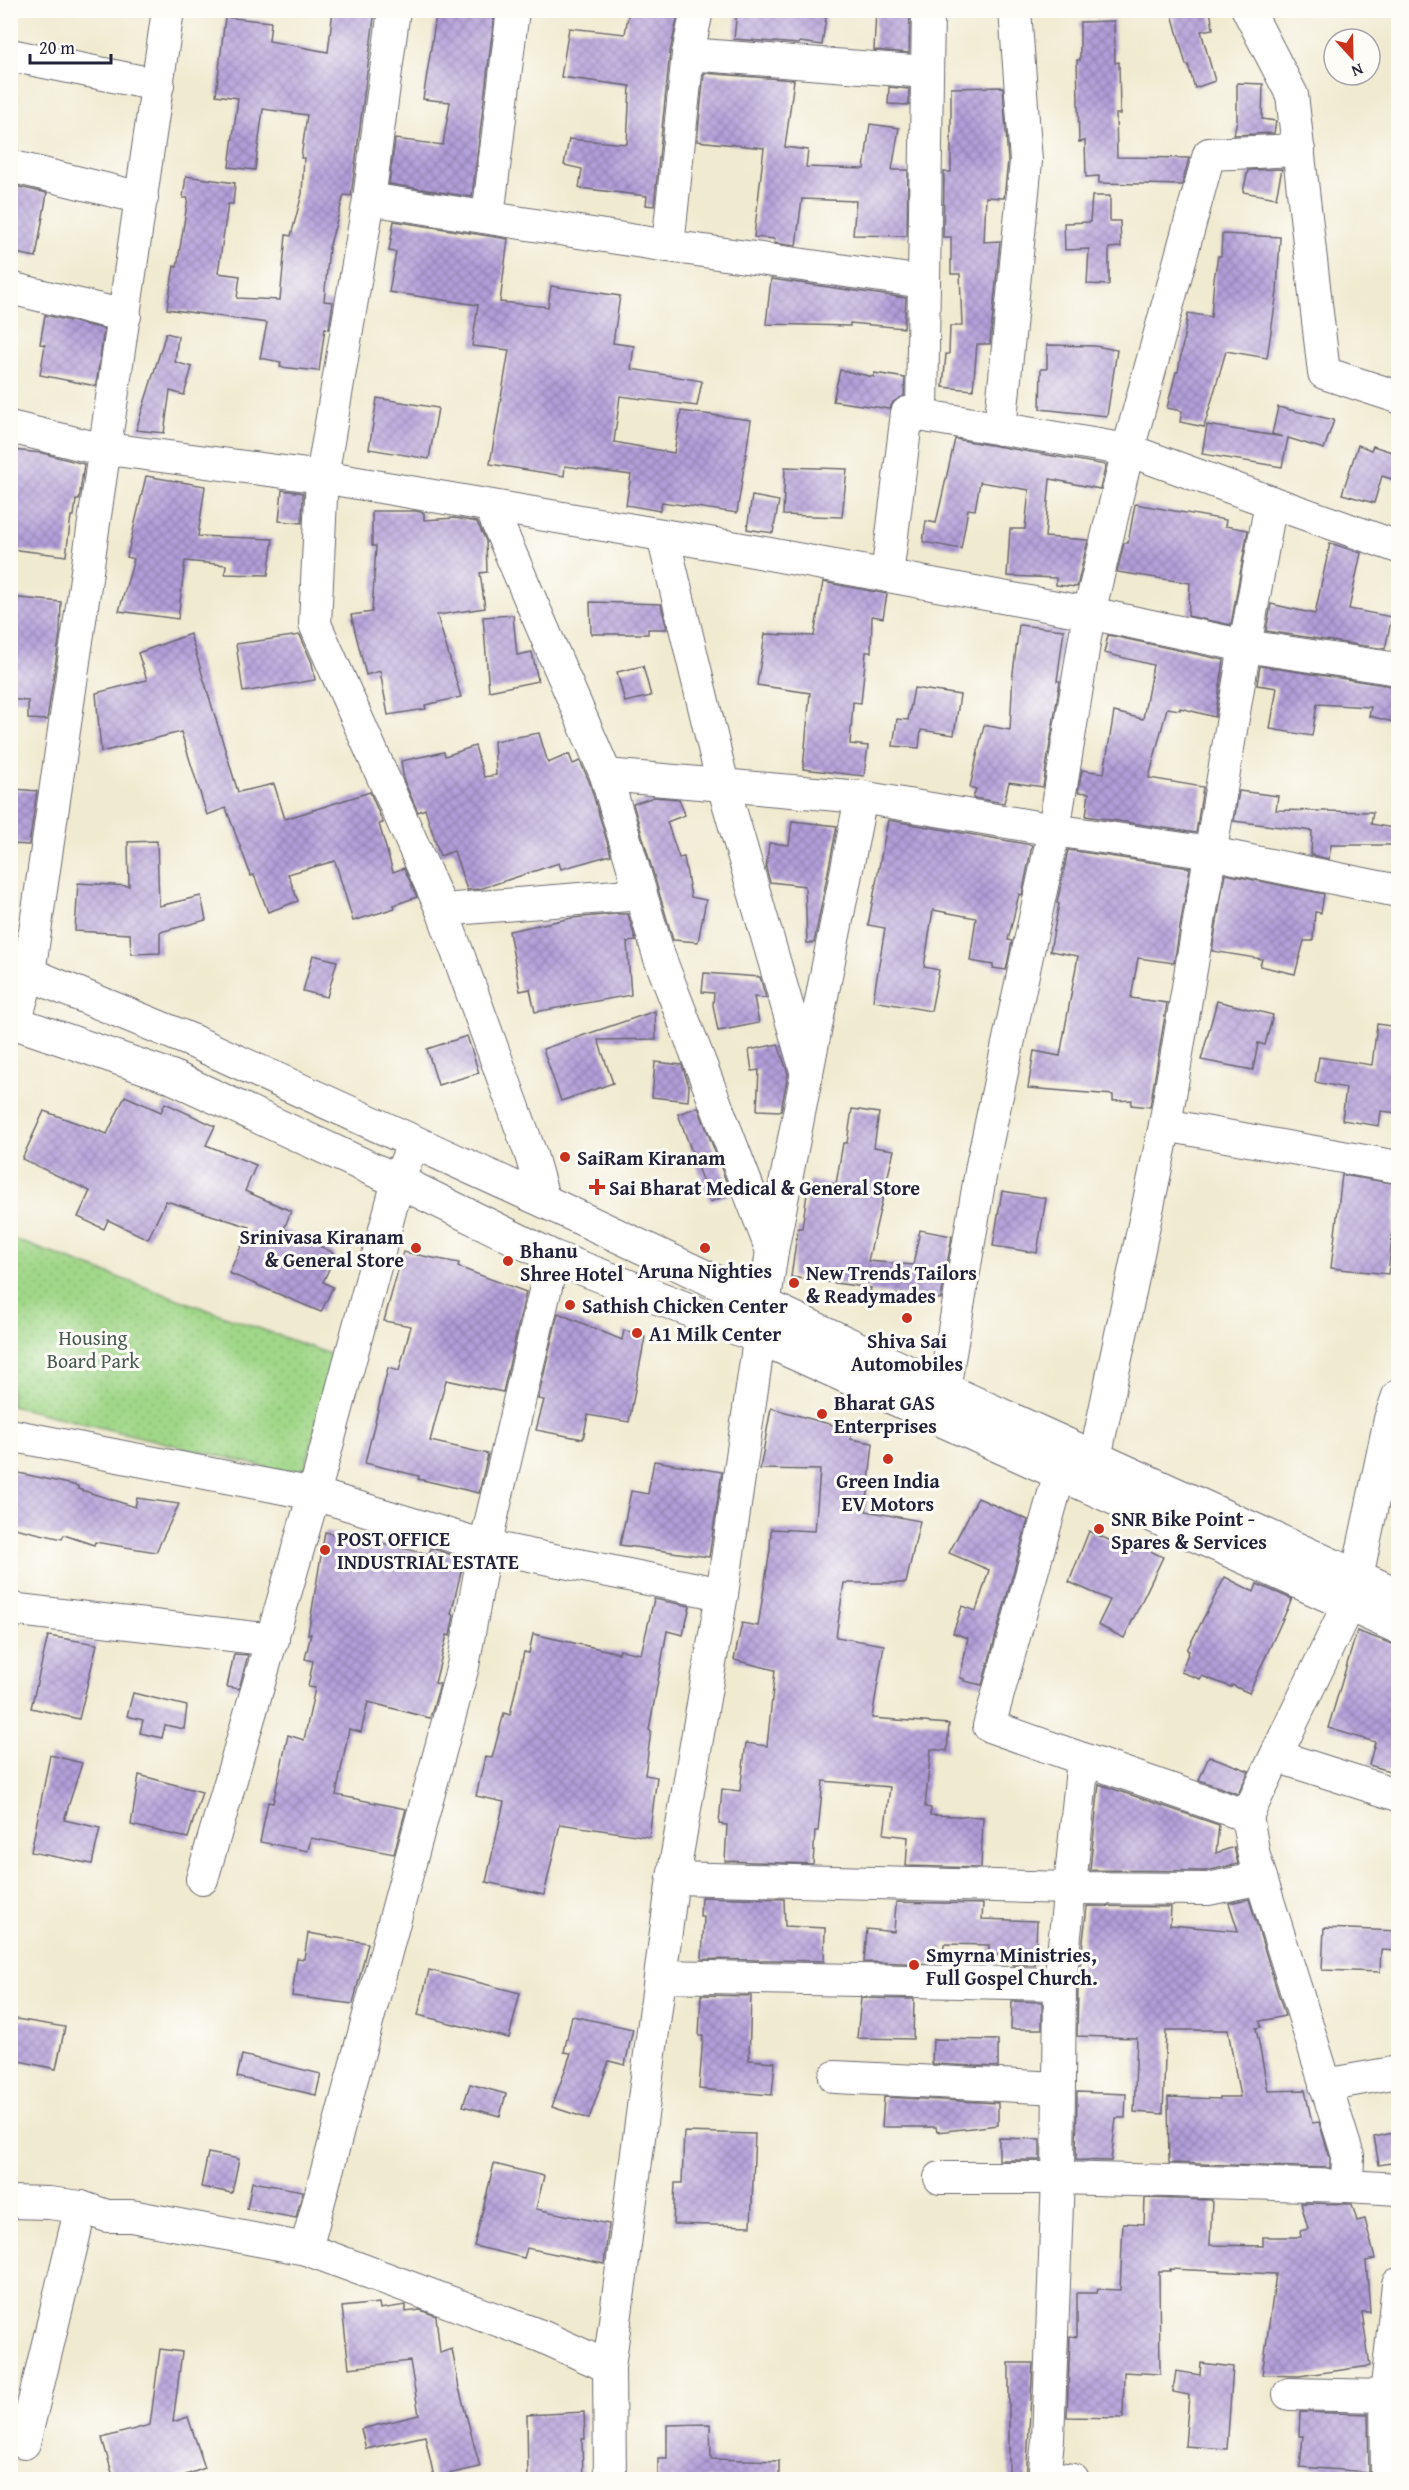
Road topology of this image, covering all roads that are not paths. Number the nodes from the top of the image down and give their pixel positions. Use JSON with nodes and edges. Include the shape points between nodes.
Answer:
{"nodes":[{"id":1,"x":168,"y":10,"type":"edge"},
{"id":2,"x":394,"y":10,"type":"edge"},
{"id":3,"x":513,"y":10,"type":"edge"},
{"id":4,"x":697,"y":10,"type":"edge"},
{"id":5,"x":928,"y":10,"type":"edge"},
{"id":6,"x":1015,"y":10,"type":"edge"},
{"id":7,"x":1248,"y":10,"type":"edge"},
{"id":8,"x":688,"y":54,"type":"junction"},
{"id":9,"x":10,"y":55,"type":"edge"},
{"id":10,"x":927,"y":72,"type":"junction"},
{"id":11,"x":158,"y":85,"type":"junction"},
{"id":12,"x":1299,"y":150,"type":"junction"},
{"id":13,"x":10,"y":166,"type":"edge"},
{"id":14,"x":142,"y":198,"type":"junction"},
{"id":15,"x":369,"y":199,"type":"junction"},
{"id":16,"x":488,"y":217,"type":"junction"},
{"id":17,"x":668,"y":246,"type":"junction"},
{"id":18,"x":924,"y":282,"type":"junction"},
{"id":19,"x":10,"y":288,"type":"edge"},
{"id":20,"x":125,"y":316,"type":"junction"},
{"id":21,"x":1398,"y":397,"type":"edge"},
{"id":22,"x":922,"y":415,"type":"junction"},
{"id":23,"x":10,"y":427,"type":"edge"},
{"id":24,"x":1000,"y":429,"type":"junction"},
{"id":25,"x":104,"y":448,"type":"junction"},
{"id":26,"x":1128,"y":450,"type":"junction"},
{"id":27,"x":322,"y":477,"type":"junction"},
{"id":28,"x":1271,"y":502,"type":"junction"},
{"id":29,"x":490,"y":506,"type":"junction"},
{"id":30,"x":663,"y":536,"type":"junction"},
{"id":31,"x":1398,"y":547,"type":"edge"},
{"id":32,"x":887,"y":576,"type":"junction"},
{"id":33,"x":1089,"y":614,"type":"junction"},
{"id":34,"x":1245,"y":646,"type":"junction"},
{"id":35,"x":1398,"y":669,"type":"edge"},
{"id":36,"x":606,"y":775,"type":"junction"},
{"id":37,"x":723,"y":785,"type":"junction"},
{"id":38,"x":861,"y":797,"type":"junction"},
{"id":39,"x":1053,"y":830,"type":"junction"},
{"id":40,"x":1210,"y":853,"type":"junction"},
{"id":41,"x":1398,"y":891,"type":"edge"},
{"id":42,"x":640,"y":894,"type":"junction"},
{"id":43,"x":442,"y":910,"type":"junction"},
{"id":44,"x":20,"y":969,"type":"edge"},
{"id":45,"x":13,"y":1022,"type":"edge"},
{"id":46,"x":807,"y":1074,"type":"junction"},
{"id":47,"x":1165,"y":1125,"type":"junction"},
{"id":48,"x":414,"y":1142,"type":"junction"},
{"id":49,"x":1398,"y":1167,"type":"edge"},
{"id":50,"x":398,"y":1181,"type":"junction"},
{"id":51,"x":544,"y":1201,"type":"junction"},
{"id":52,"x":772,"y":1251,"type":"junction"},
{"id":53,"x":553,"y":1257,"type":"junction"},
{"id":54,"x":762,"y":1322,"type":"junction"},
{"id":55,"x":944,"y":1389,"type":"junction"},
{"id":56,"x":1398,"y":1396,"type":"edge"},
{"id":57,"x":10,"y":1435,"type":"edge"},
{"id":58,"x":1095,"y":1458,"type":"junction"},
{"id":59,"x":1060,"y":1472,"type":"junction"},
{"id":60,"x":314,"y":1494,"type":"junction"},
{"id":61,"x":485,"y":1546,"type":"junction"},
{"id":62,"x":1353,"y":1590,"type":"junction"},
{"id":63,"x":722,"y":1594,"type":"junction"},
{"id":64,"x":1398,"y":1595,"type":"edge"},
{"id":65,"x":10,"y":1609,"type":"edge"},
{"id":66,"x":1398,"y":1627,"type":"edge"},
{"id":67,"x":273,"y":1640,"type":"junction"},
{"id":68,"x":1275,"y":1756,"type":"junction"},
{"id":69,"x":1083,"y":1759,"type":"junction"},
{"id":70,"x":1398,"y":1795,"type":"edge"},
{"id":71,"x":1247,"y":1816,"type":"junction"},
{"id":72,"x":673,"y":1878,"type":"junction"},
{"id":73,"x":1261,"y":1878,"type":"junction"},
{"id":74,"x":202,"y":1879,"type":"dead end"},
{"id":75,"x":1070,"y":1888,"type":"junction"},
{"id":76,"x":661,"y":1976,"type":"junction"},
{"id":77,"x":1060,"y":1984,"type":"junction"},
{"id":78,"x":1398,"y":2072,"type":"edge"},
{"id":79,"x":835,"y":2077,"type":"dead end"},
{"id":80,"x":1325,"y":2085,"type":"junction"},
{"id":81,"x":1059,"y":2088,"type":"junction"},
{"id":82,"x":940,"y":2178,"type":"dead end"},
{"id":83,"x":1058,"y":2178,"type":"junction"},
{"id":84,"x":1347,"y":2186,"type":"junction"},
{"id":85,"x":1398,"y":2189,"type":"edge"},
{"id":86,"x":10,"y":2202,"type":"edge"},
{"id":87,"x":81,"y":2207,"type":"junction"},
{"id":88,"x":306,"y":2249,"type":"junction"},
{"id":89,"x":1398,"y":2284,"type":"edge"},
{"id":90,"x":609,"y":2367,"type":"junction"},
{"id":91,"x":1289,"y":2394,"type":"dead end"},
{"id":92,"x":1386,"y":2396,"type":"junction"},
{"id":93,"x":24,"y":2443,"type":"dead end"},
{"id":94,"x":1054,"y":2478,"type":"edge"},
{"id":95,"x":610,"y":2480,"type":"edge"},
{"id":96,"x":1387,"y":2480,"type":"edge"}],
"edges":[{"from":1,"to":11,"type":"street"},
{"from":2,"to":15,"type":"street"},
{"from":3,"to":16,"type":"street"},
{"from":4,"to":8,"type":"street"},
{"from":5,"to":10,"type":"street"},
{"from":6,"to":24,"type":"street","via":[[1026,161]]},
{"from":7,"to":12,"type":"street","via":[[1292,95]]},
{"from":8,"to":10,"type":"street"},
{"from":8,"to":17,"type":"street"},
{"from":9,"to":11,"type":"street"},
{"from":10,"to":18,"type":"street"},
{"from":11,"to":14,"type":"street"},
{"from":12,"to":21,"type":"street","via":[[1324,373]]},
{"from":12,"to":26,"type":"street","via":[[1209,154]]},
{"from":13,"to":14,"type":"street"},
{"from":14,"to":20,"type":"street"},
{"from":15,"to":16,"type":"street"},
{"from":15,"to":27,"type":"street"},
{"from":16,"to":17,"type":"street"},
{"from":17,"to":18,"type":"street"},
{"from":18,"to":22,"type":"street"},
{"from":19,"to":20,"type":"street"},
{"from":20,"to":25,"type":"street"},
{"from":22,"to":24,"type":"street"},
{"from":22,"to":32,"type":"street","via":[[907,413]]},
{"from":23,"to":25,"type":"street"},
{"from":24,"to":26,"type":"street"},
{"from":25,"to":27,"type":"street"},
{"from":25,"to":44,"type":"street"},
{"from":26,"to":28,"type":"street"},
{"from":26,"to":33,"type":"street"},
{"from":27,"to":29,"type":"street"},
{"from":27,"to":43,"type":"street","via":[[315,624]]},
{"from":28,"to":31,"type":"street"},
{"from":28,"to":34,"type":"street"},
{"from":29,"to":30,"type":"street"},
{"from":29,"to":36,"type":"street"},
{"from":30,"to":32,"type":"street"},
{"from":30,"to":37,"type":"street"},
{"from":32,"to":33,"type":"street"},
{"from":33,"to":34,"type":"street"},
{"from":33,"to":39,"type":"street"},
{"from":34,"to":35,"type":"street"},
{"from":34,"to":40,"type":"street"},
{"from":36,"to":37,"type":"street"},
{"from":36,"to":42,"type":"street"},
{"from":37,"to":38,"type":"street"},
{"from":37,"to":46,"type":"street"},
{"from":38,"to":39,"type":"street"},
{"from":38,"to":46,"type":"street"},
{"from":39,"to":40,"type":"street"},
{"from":39,"to":55,"type":"street","via":[[982,1165]]},
{"from":40,"to":41,"type":"street"},
{"from":40,"to":47,"type":"street"},
{"from":42,"to":43,"type":"street"},
{"from":42,"to":52,"type":"street","via":[[659,956]]},
{"from":43,"to":51,"type":"street"},
{"from":44,"to":45,"type":"street"},
{"from":44,"to":48,"type":"main road","via":[[190,1040]]},
{"from":45,"to":50,"type":"main road","via":[[170,1077]]},
{"from":46,"to":52,"type":"street"},
{"from":47,"to":49,"type":"street"},
{"from":47,"to":58,"type":"street"},
{"from":48,"to":50,"type":"street"},
{"from":48,"to":51,"type":"main road"},
{"from":50,"to":53,"type":"main road"},
{"from":50,"to":60,"type":"street"},
{"from":51,"to":54,"type":"main road"},
{"from":52,"to":54,"type":"street"},
{"from":53,"to":54,"type":"main road"},
{"from":53,"to":61,"type":"street"},
{"from":54,"to":55,"type":"main road"},
{"from":54,"to":59,"type":"main road"},
{"from":54,"to":63,"type":"street"},
{"from":55,"to":58,"type":"main road"},
{"from":56,"to":62,"type":"street"},
{"from":57,"to":60,"type":"street"},
{"from":58,"to":62,"type":"main road"},
{"from":59,"to":62,"type":"main road"},
{"from":59,"to":69,"type":"street","via":[[989,1726]]},
{"from":60,"to":61,"type":"street"},
{"from":60,"to":67,"type":"street"},
{"from":61,"to":63,"type":"street"},
{"from":61,"to":88,"type":"street","via":[[464,1666]]},
{"from":62,"to":64,"type":"main road"},
{"from":62,"to":66,"type":"main road"},
{"from":62,"to":68,"type":"street"},
{"from":63,"to":72,"type":"street"},
{"from":65,"to":67,"type":"street"},
{"from":67,"to":74,"type":"street"},
{"from":68,"to":70,"type":"street"},
{"from":68,"to":71,"type":"street"},
{"from":69,"to":71,"type":"street"},
{"from":69,"to":75,"type":"street"},
{"from":71,"to":73,"type":"street"},
{"from":72,"to":75,"type":"street"},
{"from":72,"to":76,"type":"street"},
{"from":73,"to":75,"type":"street","via":[[1208,1889]]},
{"from":73,"to":80,"type":"street"},
{"from":75,"to":77,"type":"street"},
{"from":76,"to":77,"type":"street"},
{"from":76,"to":90,"type":"street"},
{"from":77,"to":81,"type":"street"},
{"from":78,"to":80,"type":"street"},
{"from":79,"to":81,"type":"street"},
{"from":80,"to":84,"type":"street","via":[[1348,2156]]},
{"from":81,"to":83,"type":"street"},
{"from":82,"to":83,"type":"street"},
{"from":83,"to":84,"type":"street"},
{"from":83,"to":94,"type":"street"},
{"from":84,"to":85,"type":"street"},
{"from":86,"to":87,"type":"street"},
{"from":87,"to":88,"type":"street","via":[[107,2216],[131,2216]]},
{"from":87,"to":93,"type":"street"},
{"from":88,"to":90,"type":"street","via":[[541,2336]]},
{"from":89,"to":92,"type":"street"},
{"from":90,"to":95,"type":"street"},
{"from":91,"to":92,"type":"street"},
{"from":92,"to":96,"type":"street"}]}
